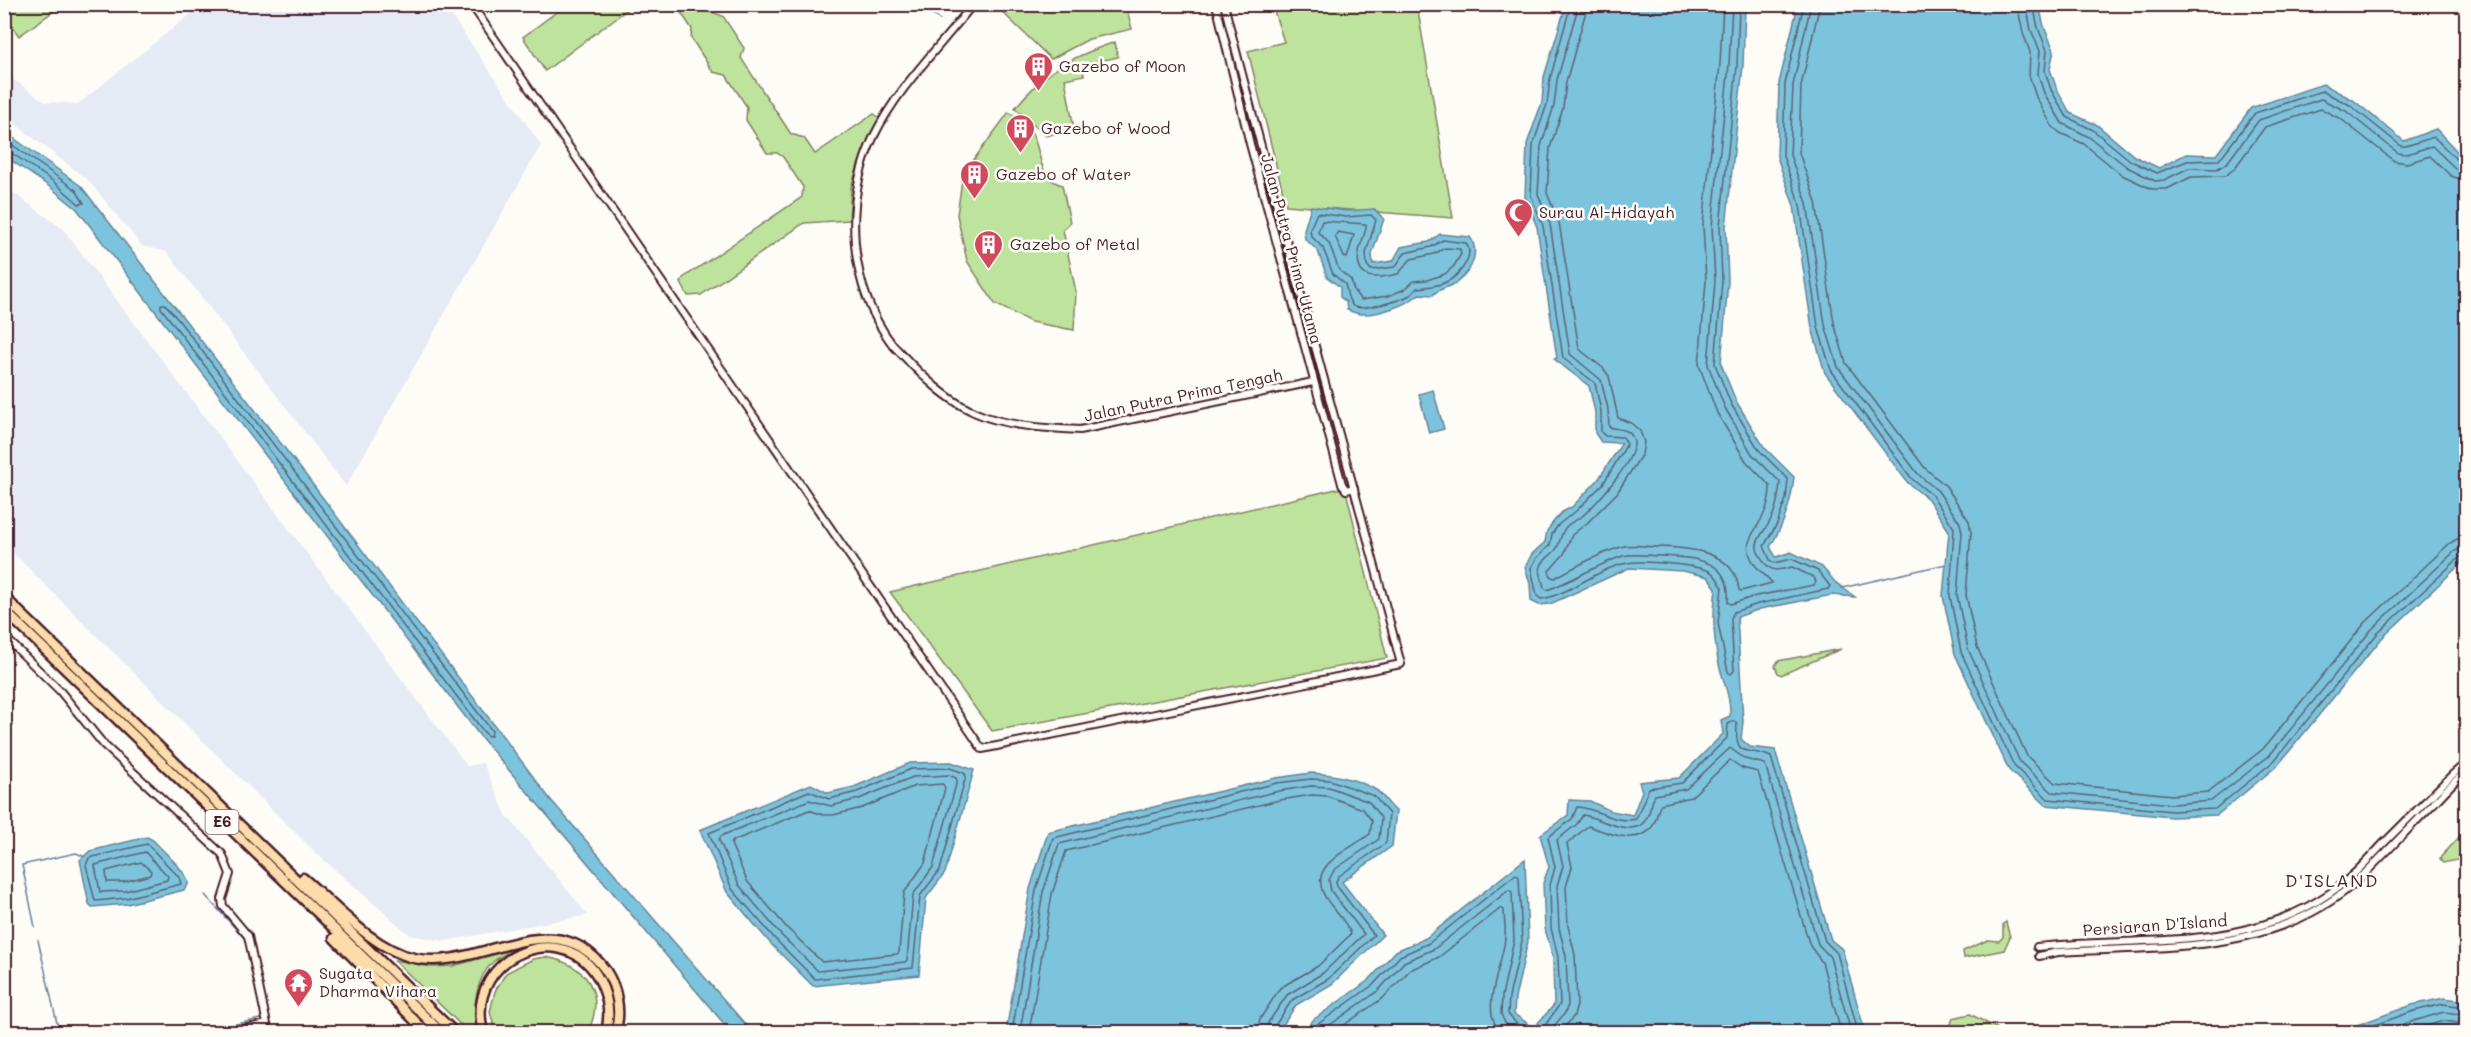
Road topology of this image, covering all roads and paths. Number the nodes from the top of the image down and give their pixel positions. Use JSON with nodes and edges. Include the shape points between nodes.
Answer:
{"nodes":[{"id":1,"x":471,"y":4,"type":"edge"},
{"id":2,"x":973,"y":4,"type":"edge"},
{"id":3,"x":1216,"y":4,"type":"edge"},
{"id":4,"x":1224,"y":4,"type":"edge"},
{"id":5,"x":1313,"y":382,"type":"junction"},
{"id":6,"x":1354,"y":488,"type":"junction"},
{"id":7,"x":4,"y":597,"type":"edge"},
{"id":8,"x":4,"y":610,"type":"edge"},
{"id":9,"x":4,"y":636,"type":"edge"},
{"id":10,"x":2466,"y":763,"type":"edge"},
{"id":11,"x":2466,"y":772,"type":"edge"},
{"id":12,"x":235,"y":819,"type":"junction"},
{"id":13,"x":226,"y":826,"type":"junction"},
{"id":14,"x":2037,"y":947,"type":"dead end"},
{"id":15,"x":2039,"y":956,"type":"dead end"},
{"id":16,"x":227,"y":1032,"type":"edge"},
{"id":17,"x":426,"y":1032,"type":"edge"},
{"id":18,"x":441,"y":1032,"type":"edge"},
{"id":19,"x":454,"y":1032,"type":"edge"},
{"id":20,"x":483,"y":1032,"type":"edge"},
{"id":21,"x":606,"y":1032,"type":"edge"},
{"id":22,"x":615,"y":1032,"type":"edge"}],
"edges":[{"from":1,"to":6,"type":"street","name":"Jalan Putra Prima Utama","via":[[982,749],[1401,664]]},
{"from":2,"to":5,"type":"street","name":"Jalan Putra Prima Tengah","via":[[885,115],[858,183],[855,247],[860,271],[867,295],[892,344],[927,381],[976,413],[1003,422],[1046,428],[1080,430]]},
{"from":3,"to":5,"type":"street","name":"Jalan Putra Prima Utama"},
{"from":4,"to":6,"type":"street","name":"Jalan Putra Prima Utama","via":[[1275,207]]},
{"from":5,"to":6,"type":"street","name":"Jalan Putra Prima Utama","via":[[1343,487]]},
{"from":7,"to":12,"type":"highway","number":"E6"},
{"from":8,"to":13,"type":"highway","number":"E6"},
{"from":9,"to":16,"type":"street","via":[[60,691],[104,745],[222,854],[230,873],[223,906],[248,936],[267,1024]]},
{"from":10,"to":14,"type":"street","name":"Persiaran D'Island","via":[[2355,873],[2289,916],[2225,935]]},
{"from":11,"to":15,"type":"street","name":"Persiaran D'Island","via":[[2359,879],[2335,899],[2292,923],[2226,941]]},
{"from":12,"to":19,"type":"highway","number":"E6"},
{"from":12,"to":22,"type":"highway","via":[[379,943],[398,953],[446,960],[544,938],[582,948],[602,965],[615,989]]},
{"from":13,"to":17,"type":"highway"},
{"from":13,"to":18,"type":"highway","number":"E6"},
{"from":20,"to":21,"type":"highway","via":[[480,1008],[495,971],[514,955],[547,947],[567,952],[595,972],[608,1003]]}]}
